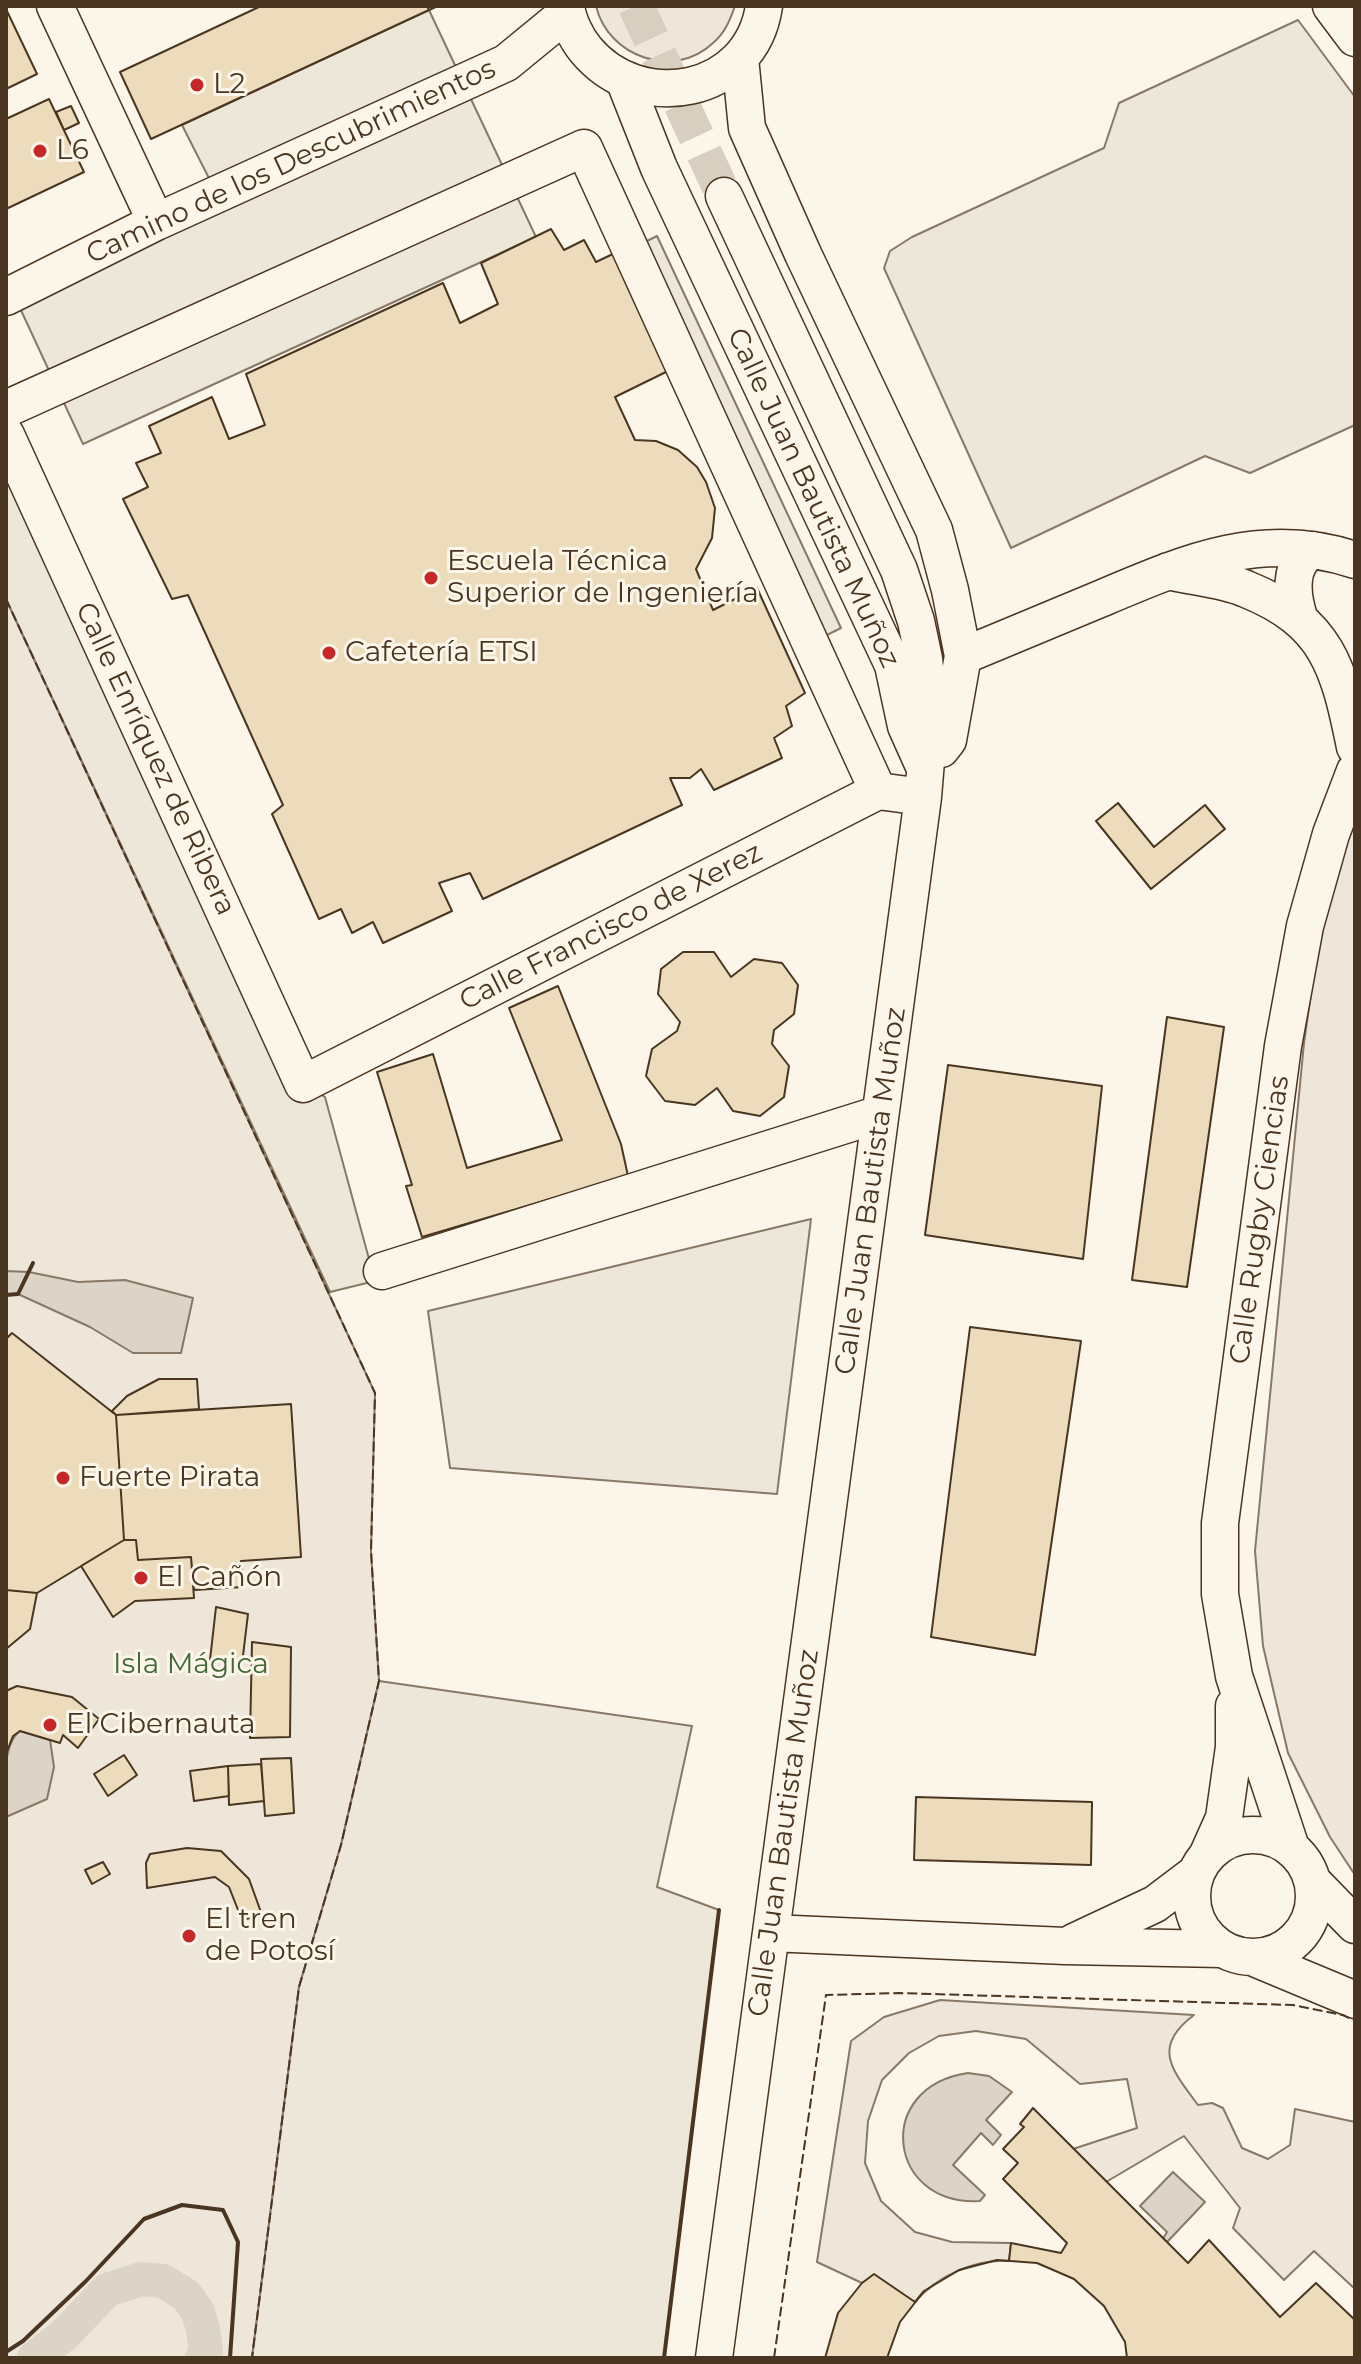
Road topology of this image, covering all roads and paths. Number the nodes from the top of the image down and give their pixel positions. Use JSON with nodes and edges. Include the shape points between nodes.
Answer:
{"nodes":[{"id":1,"x":55,"y":6,"type":"edge"},
{"id":2,"x":764,"y":6,"type":"edge"},
{"id":3,"x":1331,"y":6,"type":"edge"},
{"id":4,"x":566,"y":9,"type":"edge"},
{"id":5,"x":1355,"y":38,"type":"edge"},
{"id":6,"x":740,"y":58,"type":"junction"},
{"id":7,"x":625,"y":82,"type":"junction"},
{"id":8,"x":724,"y":196,"type":"tunnel mouth"},
{"id":9,"x":156,"y":222,"type":"junction"},
{"id":10,"x":6,"y":297,"type":"edge"},
{"id":11,"x":6,"y":409,"type":"edge"},
{"id":12,"x":6,"y":435,"type":"edge"},
{"id":13,"x":1313,"y":550,"type":"junction"},
{"id":14,"x":1355,"y":560,"type":"edge"},
{"id":15,"x":1166,"y":571,"type":"junction"},
{"id":16,"x":1326,"y":638,"type":"edge"},
{"id":17,"x":963,"y":656,"type":"junction"},
{"id":18,"x":1355,"y":747,"type":"edge"},
{"id":19,"x":1355,"y":771,"type":"edge"},
{"id":20,"x":924,"y":783,"type":"junction"},
{"id":21,"x":878,"y":791,"type":"junction"},
{"id":22,"x":303,"y":1084,"type":"joint"},
{"id":23,"x":880,"y":1114,"type":"junction"},
{"id":24,"x":382,"y":1271,"type":"dead end"},
{"id":25,"x":1234,"y":1676,"type":"junction"},
{"id":26,"x":1291,"y":1848,"type":"junction"},
{"id":27,"x":1201,"y":1865,"type":"junction"},
{"id":28,"x":1312,"y":1881,"type":"junction"},
{"id":29,"x":1355,"y":1925,"type":"edge"},
{"id":30,"x":771,"y":1933,"type":"junction"},
{"id":31,"x":1065,"y":1946,"type":"junction"},
{"id":32,"x":1237,"y":1953,"type":"junction"},
{"id":33,"x":1355,"y":2000,"type":"edge"},
{"id":34,"x":714,"y":2358,"type":"edge"}],
"edges":[{"from":1,"to":9,"type":"street"},
{"from":2,"to":6,"type":"street","via":[[754,38]]},
{"from":3,"to":5,"type":"street"},
{"from":4,"to":7,"type":"street","via":[[579,42],[598,65]]},
{"from":4,"to":9,"type":"street","name":"Camino de los Descubrimientos","via":[[506,63]]},
{"from":6,"to":7,"type":"street","via":[[715,77],[686,89],[655,90]]},
{"from":6,"to":17,"type":"street","via":[[747,128],[934,530]]},
{"from":7,"to":20,"type":"street","name":"Calle Juan Bautista Muñoz","via":[[659,168],[893,665]]},
{"from":8,"to":20,"type":"street","via":[[899,570],[924,659],[930,713]]},
{"from":9,"to":10,"type":"street","name":"Camino de los Descubrimientos"},
{"from":11,"to":21,"type":"street","via":[[584,148]]},
{"from":12,"to":22,"type":"street","name":"Calle Enríquez de Ribera"},
{"from":13,"to":14,"type":"street"},
{"from":13,"to":15,"type":"street","via":[[1226,552]]},
{"from":13,"to":16,"type":"street","via":[[1302,559],[1293,602]]},
{"from":15,"to":16,"type":"street","via":[[1244,588]]},
{"from":15,"to":17,"type":"street"},
{"from":16,"to":18,"type":"street"},
{"from":17,"to":20,"type":"street","via":[[948,740]]},
{"from":19,"to":25,"type":"street","name":"Calle Rugby Ciencias","via":[[1305,926],[1283,1046],[1220,1523],[1220,1594]]},
{"from":20,"to":21,"type":"street"},
{"from":20,"to":23,"type":"street","name":"Calle Juan Bautista Muñoz"},
{"from":21,"to":22,"type":"street","name":"Calle Francisco de Xerez"},
{"from":23,"to":24,"type":"street"},
{"from":23,"to":30,"type":"street","name":"Calle Juan Bautista Muñoz"},
{"from":25,"to":26,"type":"street"},
{"from":25,"to":27,"type":"street","via":[[1234,1747],[1224,1818]]},
{"from":26,"to":27,"type":"street","via":[[1274,1838],[1247,1836],[1220,1844]]},
{"from":26,"to":28,"type":"street"},
{"from":27,"to":31,"type":"street","via":[[1155,1904]]},
{"from":27,"to":32,"type":"street","via":[[1192,1890],[1199,1924],[1209,1938]]},
{"from":28,"to":29,"type":"street"},
{"from":28,"to":32,"type":"street","via":[[1314,1899],[1301,1934],[1279,1951]]},
{"from":30,"to":31,"type":"street"},
{"from":30,"to":34,"type":"street","name":"Calle Juan Bautista Muñoz"},
{"from":31,"to":32,"type":"street"},
{"from":32,"to":33,"type":"street"}]}
